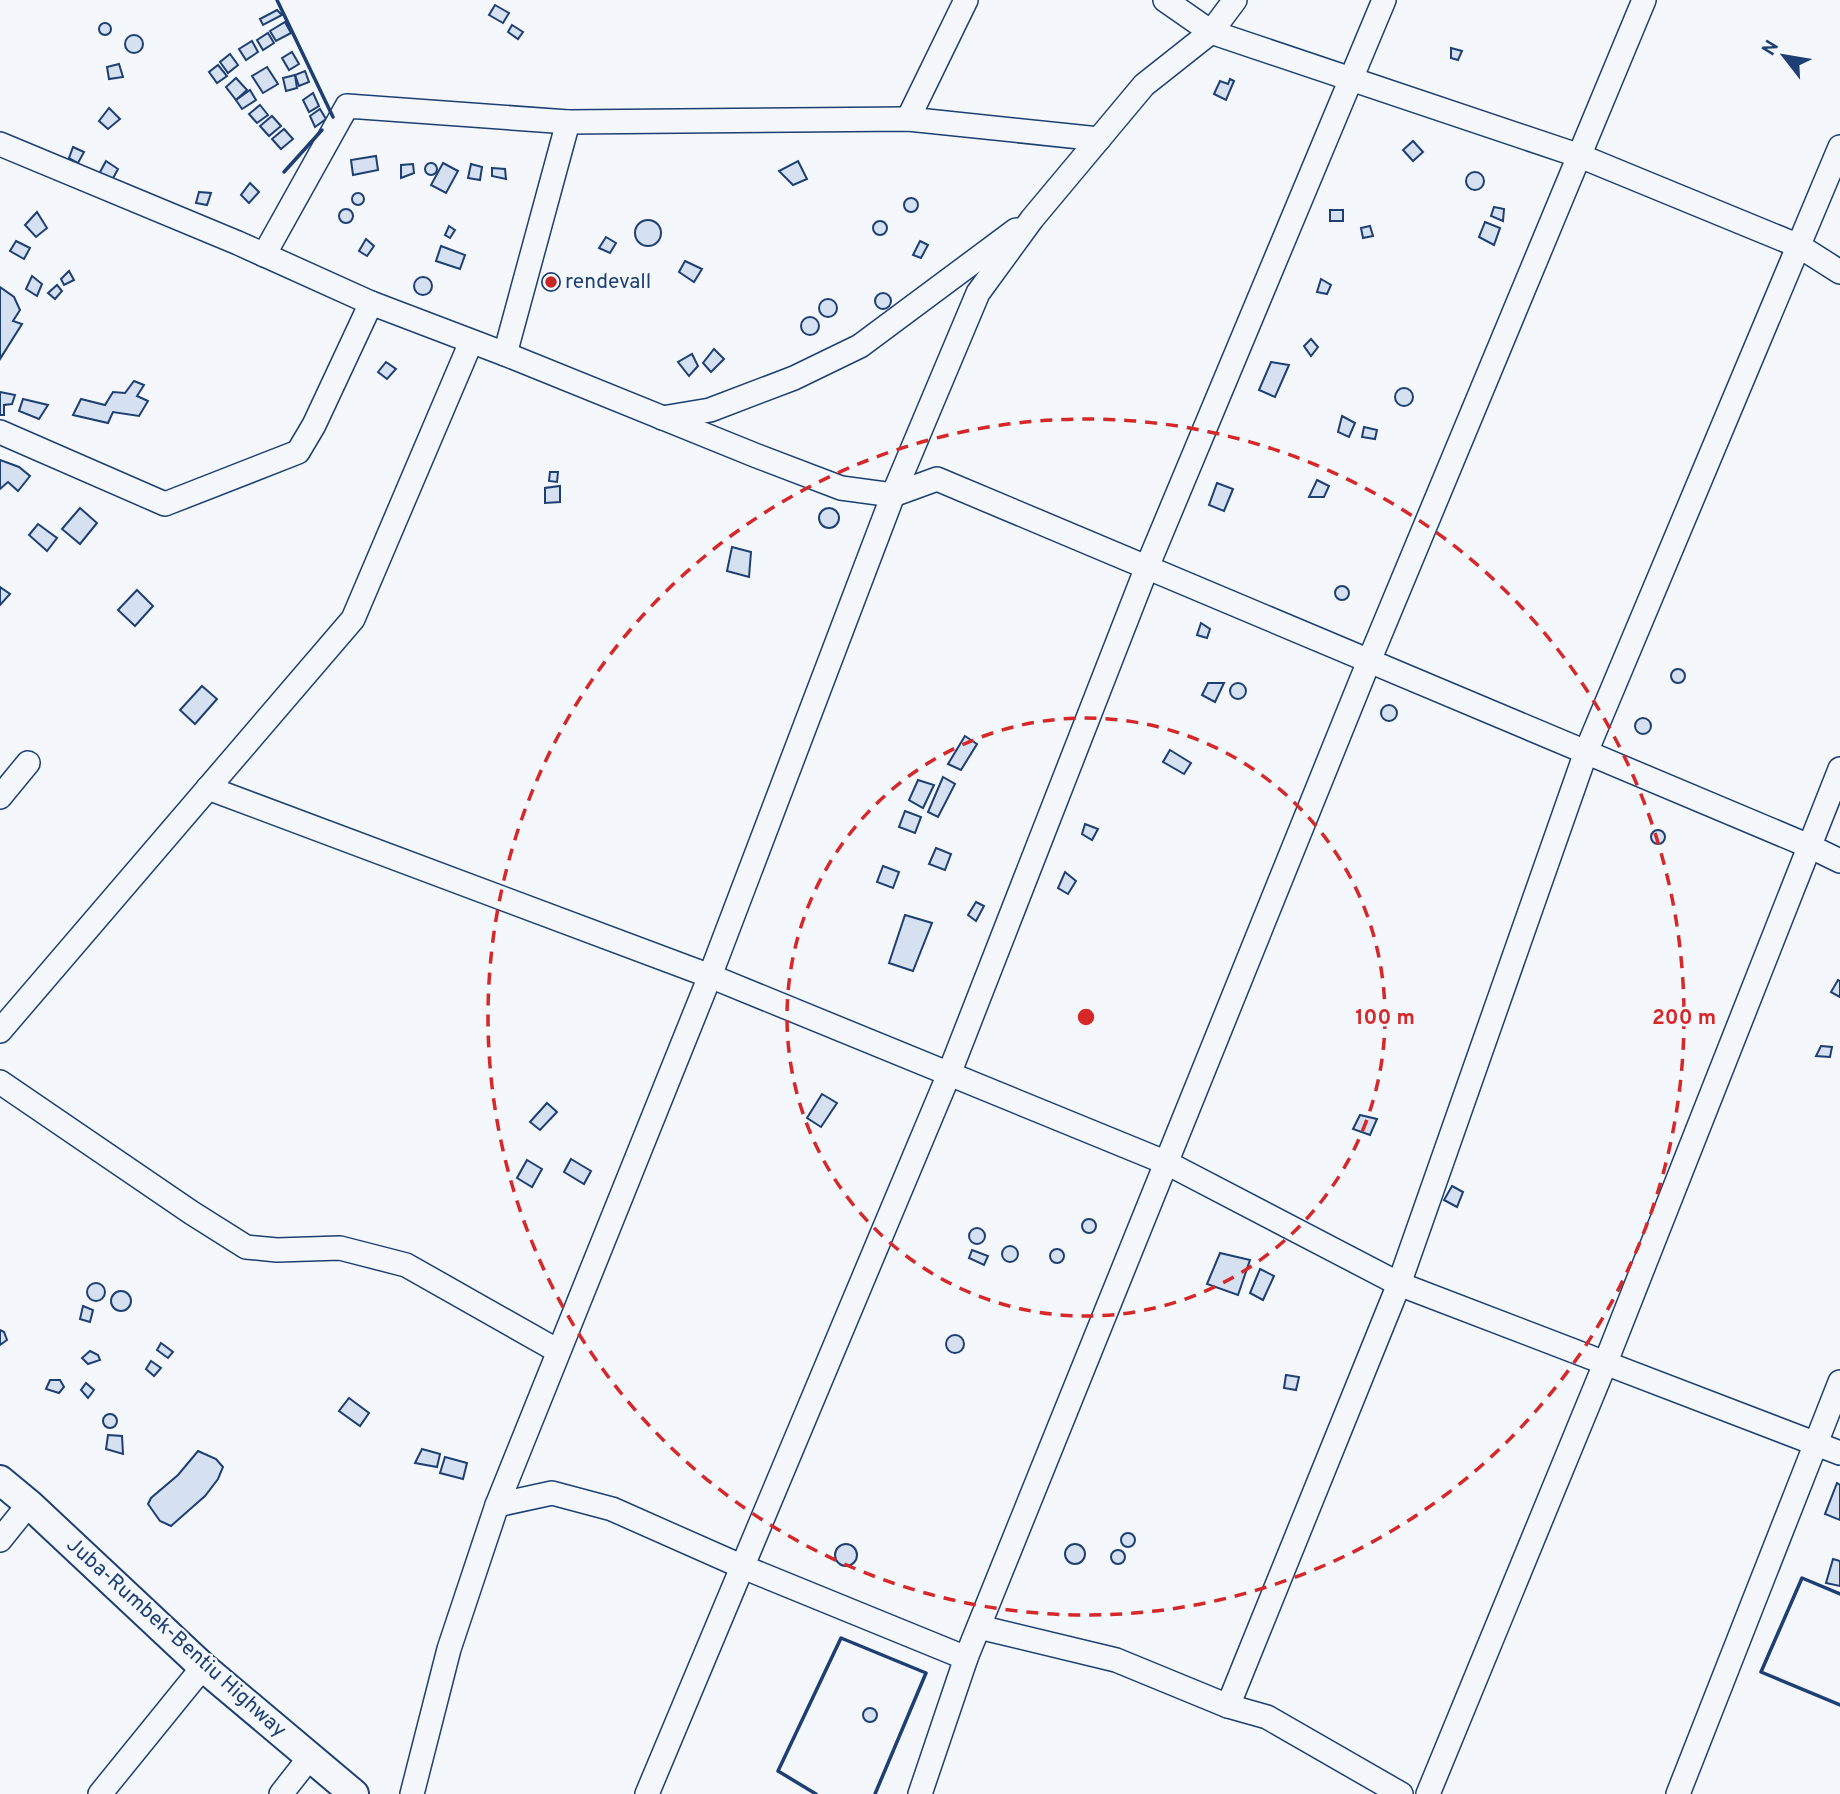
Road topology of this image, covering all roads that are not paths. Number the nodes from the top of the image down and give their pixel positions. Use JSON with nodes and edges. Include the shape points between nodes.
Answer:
{"nodes":[{"id":1,"x":966,"y":0,"type":"edge"},
{"id":2,"x":1165,"y":0,"type":"edge"},
{"id":3,"x":1235,"y":0,"type":"edge"},
{"id":4,"x":1384,"y":0,"type":"edge"},
{"id":5,"x":1644,"y":0,"type":"edge"},
{"id":6,"x":1211,"y":32,"type":"junction"},
{"id":7,"x":1350,"y":79,"type":"junction"},
{"id":8,"x":908,"y":119,"type":"junction"},
{"id":9,"x":568,"y":122,"type":"junction"},
{"id":10,"x":1099,"y":139,"type":"junction"},
{"id":11,"x":0,"y":144,"type":"edge"},
{"id":12,"x":1840,"y":147,"type":"edge"},
{"id":13,"x":1580,"y":156,"type":"junction"},
{"id":14,"x":1032,"y":219,"type":"junction"},
{"id":15,"x":1799,"y":247,"type":"junction"},
{"id":16,"x":264,"y":255,"type":"junction"},
{"id":17,"x":1840,"y":272,"type":"edge"},
{"id":18,"x":371,"y":303,"type":"junction"},
{"id":19,"x":471,"y":342,"type":"junction"},
{"id":20,"x":505,"y":354,"type":"junction"},
{"id":21,"x":662,"y":418,"type":"junction"},
{"id":22,"x":0,"y":432,"type":"edge"},
{"id":23,"x":893,"y":495,"type":"junction"},
{"id":24,"x":1147,"y":567,"type":"junction"},
{"id":25,"x":1369,"y":661,"type":"junction"},
{"id":26,"x":1586,"y":752,"type":"junction"},
{"id":27,"x":28,"y":763,"type":"dead end"},
{"id":28,"x":1840,"y":769,"type":"edge"},
{"id":29,"x":208,"y":788,"type":"junction"},
{"id":30,"x":0,"y":797,"type":"edge"},
{"id":31,"x":1808,"y":846,"type":"junction"},
{"id":32,"x":1840,"y":861,"type":"edge"},
{"id":33,"x":710,"y":976,"type":"junction"},
{"id":34,"x":0,"y":1031,"type":"edge"},
{"id":35,"x":949,"y":1074,"type":"junction"},
{"id":36,"x":0,"y":1082,"type":"edge"},
{"id":37,"x":1167,"y":1163,"type":"junction"},
{"id":38,"x":1399,"y":1284,"type":"junction"},
{"id":39,"x":558,"y":1352,"type":"junction"},
{"id":40,"x":1605,"y":1364,"type":"junction"},
{"id":41,"x":1840,"y":1382,"type":"edge"},
{"id":42,"x":1816,"y":1443,"type":"junction"},
{"id":43,"x":1840,"y":1453,"type":"edge"},
{"id":44,"x":0,"y":1480,"type":"edge"},
{"id":45,"x":29,"y":1504,"type":"junction"},
{"id":46,"x":496,"y":1505,"type":"junction"},
{"id":47,"x":0,"y":1540,"type":"edge"},
{"id":48,"x":743,"y":1567,"type":"junction"},
{"id":49,"x":979,"y":1627,"type":"junction"},
{"id":50,"x":966,"y":1658,"type":"junction"},
{"id":51,"x":203,"y":1667,"type":"junction"},
{"id":52,"x":1228,"y":1706,"type":"junction"},
{"id":53,"x":310,"y":1756,"type":"junction"},
{"id":54,"x":100,"y":1794,"type":"edge"},
{"id":55,"x":281,"y":1794,"type":"edge"},
{"id":56,"x":354,"y":1794,"type":"edge"},
{"id":57,"x":412,"y":1794,"type":"edge"},
{"id":58,"x":647,"y":1794,"type":"edge"},
{"id":59,"x":920,"y":1794,"type":"edge"},
{"id":60,"x":1401,"y":1794,"type":"edge"},
{"id":61,"x":1428,"y":1794,"type":"edge"},
{"id":62,"x":1678,"y":1794,"type":"edge"}],
"edges":[{"from":1,"to":8,"type":"street"},
{"from":2,"to":6,"type":"street"},
{"from":3,"to":6,"type":"street"},
{"from":4,"to":7,"type":"street"},
{"from":5,"to":13,"type":"street"},
{"from":6,"to":7,"type":"street"},
{"from":6,"to":10,"type":"street","via":[[1144,85]]},
{"from":7,"to":13,"type":"street"},
{"from":7,"to":24,"type":"street"},
{"from":8,"to":9,"type":"street"},
{"from":8,"to":10,"type":"street"},
{"from":9,"to":16,"type":"street","via":[[347,106]]},
{"from":9,"to":20,"type":"street"},
{"from":10,"to":14,"type":"street"},
{"from":11,"to":16,"type":"street"},
{"from":12,"to":15,"type":"street"},
{"from":13,"to":15,"type":"street"},
{"from":13,"to":25,"type":"street"},
{"from":14,"to":21,"type":"street","via":[[860,346],[794,378],[710,410]]},
{"from":14,"to":23,"type":"street","via":[[978,293]]},
{"from":15,"to":17,"type":"street"},
{"from":15,"to":26,"type":"street"},
{"from":16,"to":18,"type":"street"},
{"from":18,"to":19,"type":"street"},
{"from":18,"to":22,"type":"street","via":[[298,452],[165,504]]},
{"from":19,"to":20,"type":"street"},
{"from":19,"to":29,"type":"street","via":[[353,619]]},
{"from":20,"to":21,"type":"street"},
{"from":21,"to":23,"type":"street","via":[[841,488]]},
{"from":23,"to":24,"type":"street","via":[[937,479]]},
{"from":23,"to":33,"type":"street"},
{"from":24,"to":25,"type":"street"},
{"from":24,"to":35,"type":"street"},
{"from":25,"to":26,"type":"street"},
{"from":25,"to":37,"type":"street"},
{"from":26,"to":31,"type":"street"},
{"from":26,"to":38,"type":"street"},
{"from":27,"to":30,"type":"street"},
{"from":28,"to":31,"type":"street"},
{"from":29,"to":33,"type":"street"},
{"from":29,"to":34,"type":"street"},
{"from":31,"to":32,"type":"street"},
{"from":31,"to":40,"type":"street"},
{"from":33,"to":35,"type":"street"},
{"from":33,"to":39,"type":"street"},
{"from":35,"to":37,"type":"street"},
{"from":35,"to":48,"type":"street"},
{"from":36,"to":39,"type":"street","via":[[246,1248],[340,1248],[406,1265]]},
{"from":37,"to":38,"type":"street"},
{"from":37,"to":49,"type":"street"},
{"from":38,"to":40,"type":"street"},
{"from":38,"to":52,"type":"street"},
{"from":39,"to":46,"type":"street"},
{"from":40,"to":42,"type":"street"},
{"from":40,"to":61,"type":"street"},
{"from":41,"to":42,"type":"street"},
{"from":42,"to":43,"type":"street"},
{"from":42,"to":62,"type":"street"},
{"from":44,"to":45,"type":"main road","name":"Juba-Rumbek-Bentiu Highway"},
{"from":45,"to":47,"type":"street"},
{"from":45,"to":51,"type":"main road","name":"Juba-Rumbek-Bentiu Highway"},
{"from":46,"to":48,"type":"street","via":[[552,1493],[612,1509]]},
{"from":46,"to":57,"type":"street","via":[[449,1649]]},
{"from":48,"to":50,"type":"street"},
{"from":48,"to":58,"type":"street"},
{"from":49,"to":50,"type":"street"},
{"from":49,"to":52,"type":"street","via":[[1116,1660]]},
{"from":50,"to":59,"type":"street"},
{"from":51,"to":53,"type":"main road","name":"Juba-Rumbek-Bentiu Highway"},
{"from":51,"to":54,"type":"street"},
{"from":52,"to":60,"type":"street","via":[[1267,1717]]},
{"from":53,"to":55,"type":"street"},
{"from":53,"to":56,"type":"main road","name":"Juba-Rumbek-Bentiu Highway"}]}
